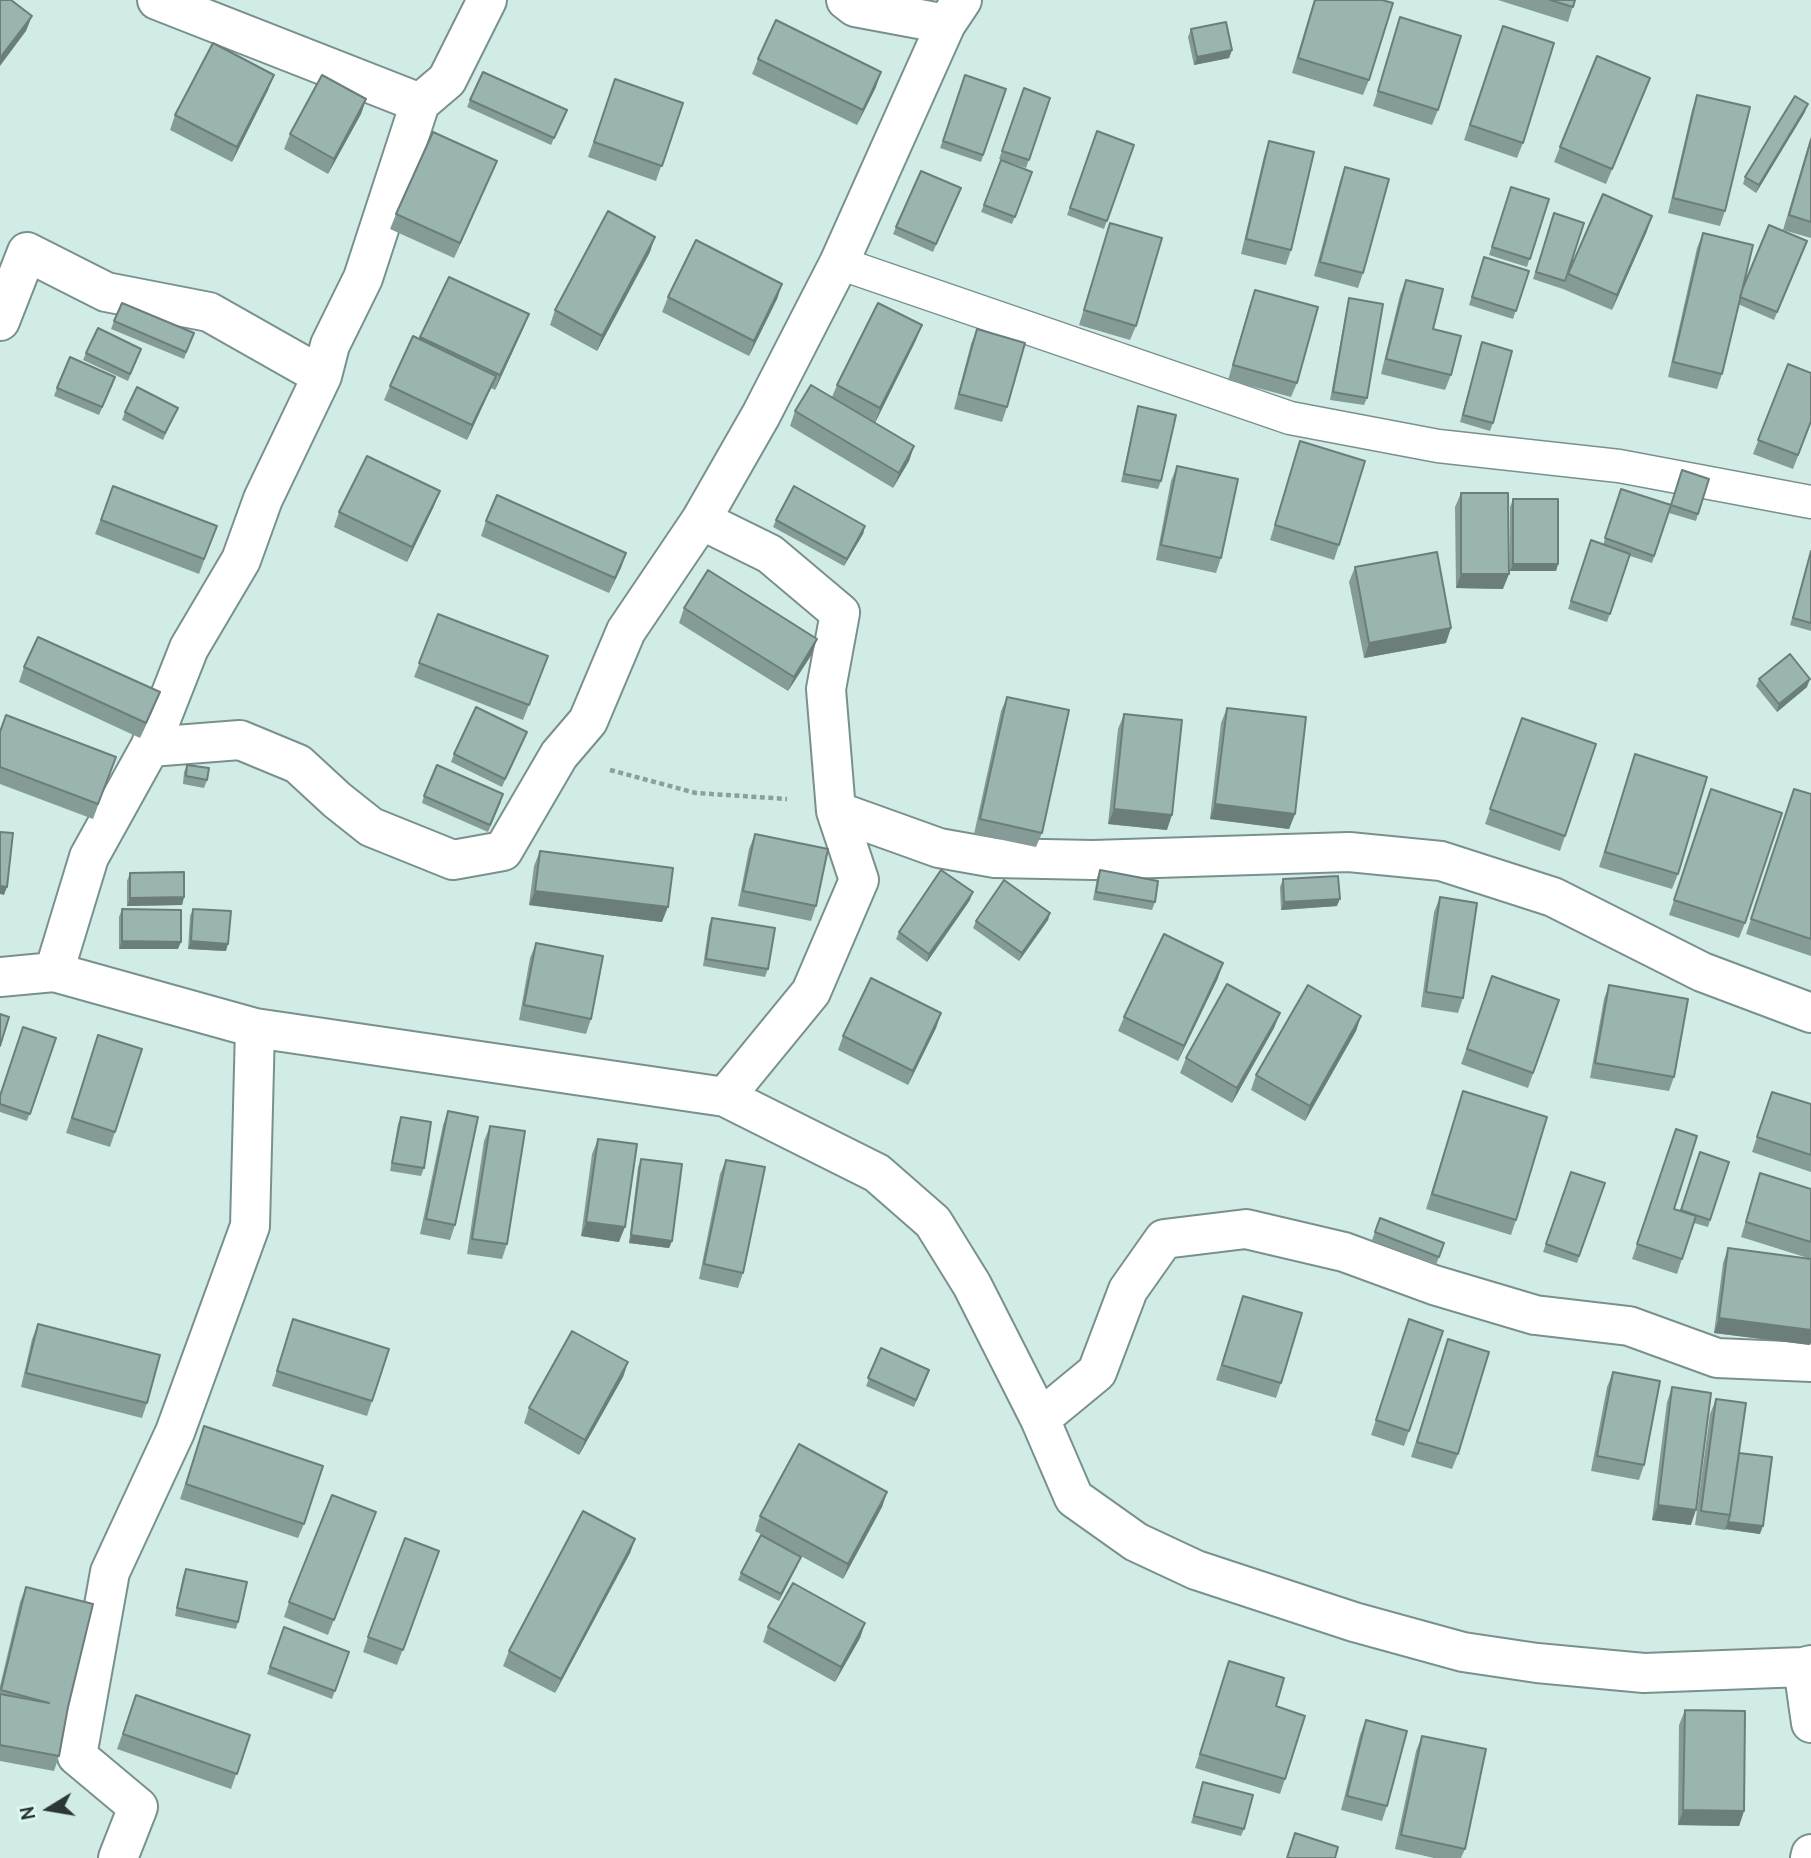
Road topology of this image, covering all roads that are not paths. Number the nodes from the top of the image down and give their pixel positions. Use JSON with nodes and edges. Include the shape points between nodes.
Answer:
{"nodes":[{"id":1,"x":157,"y":0,"type":"edge"},
{"id":2,"x":487,"y":0,"type":"edge"},
{"id":3,"x":846,"y":0,"type":"edge"},
{"id":4,"x":954,"y":12,"type":"edge"},
{"id":5,"x":420,"y":103,"type":"junction"},
{"id":6,"x":839,"y":263,"type":"junction"},
{"id":7,"x":0,"y":321,"type":"edge"},
{"id":8,"x":322,"y":376,"type":"junction"},
{"id":9,"x":1811,"y":502,"type":"edge"},
{"id":10,"x":701,"y":520,"type":"junction"},
{"id":11,"x":150,"y":747,"type":"junction"},
{"id":12,"x":836,"y":811,"type":"junction"},
{"id":13,"x":54,"y":972,"type":"junction"},
{"id":14,"x":0,"y":977,"type":"edge"},
{"id":15,"x":1811,"y":1013,"type":"edge"},
{"id":16,"x":255,"y":1028,"type":"junction"},
{"id":17,"x":725,"y":1097,"type":"junction"},
{"id":18,"x":1811,"y":1362,"type":"edge"},
{"id":19,"x":1040,"y":1419,"type":"junction"},
{"id":20,"x":1807,"y":1666,"type":"edge"},
{"id":21,"x":1811,"y":1723,"type":"edge"},
{"id":22,"x":118,"y":1858,"type":"edge"}],
"edges":[{"from":1,"to":5,"type":"street"},
{"from":2,"to":5,"type":"street","via":[[447,80]]},
{"from":3,"to":4,"type":"street","via":[[855,7]]},
{"from":4,"to":6,"type":"street"},
{"from":5,"to":8,"type":"street","via":[[363,278],[330,345]]},
{"from":6,"to":9,"type":"lane","via":[[1290,418],[1438,446],[1619,466]]},
{"from":6,"to":10,"type":"street"},
{"from":7,"to":8,"type":"street","via":[[27,252],[106,292],[209,312]]},
{"from":8,"to":11,"type":"street","via":[[263,499],[241,560],[188,648]]},
{"from":10,"to":11,"type":"street","via":[[626,631],[587,722],[558,755],[503,850],[453,860],[371,827],[298,764],[240,740]]},
{"from":10,"to":12,"type":"street","via":[[770,554],[840,612],[826,689]]},
{"from":11,"to":13,"type":"street","via":[[89,857]]},
{"from":12,"to":15,"type":"street","via":[[939,849],[995,858],[1093,860],[1349,852],[1441,861],[1553,897],[1702,972]]},
{"from":12,"to":17,"type":"street","via":[[859,880],[811,992]]},
{"from":13,"to":14,"type":"street"},
{"from":13,"to":16,"type":"street"},
{"from":16,"to":17,"type":"street"},
{"from":16,"to":22,"type":"street","via":[[250,1226],[174,1432],[110,1572],[77,1756],[138,1807]]},
{"from":17,"to":19,"type":"street","via":[[877,1173],[933,1222],[972,1285]]},
{"from":18,"to":19,"type":"street","via":[[1717,1358],[1629,1326],[1535,1315],[1344,1252],[1246,1229],[1164,1239],[1128,1290],[1097,1372]]},
{"from":19,"to":20,"type":"street","via":[[1074,1498],[1136,1542],[1196,1570],[1354,1622],[1463,1652],[1537,1663],[1644,1673]]},
{"from":20,"to":21,"type":"street"}]}
